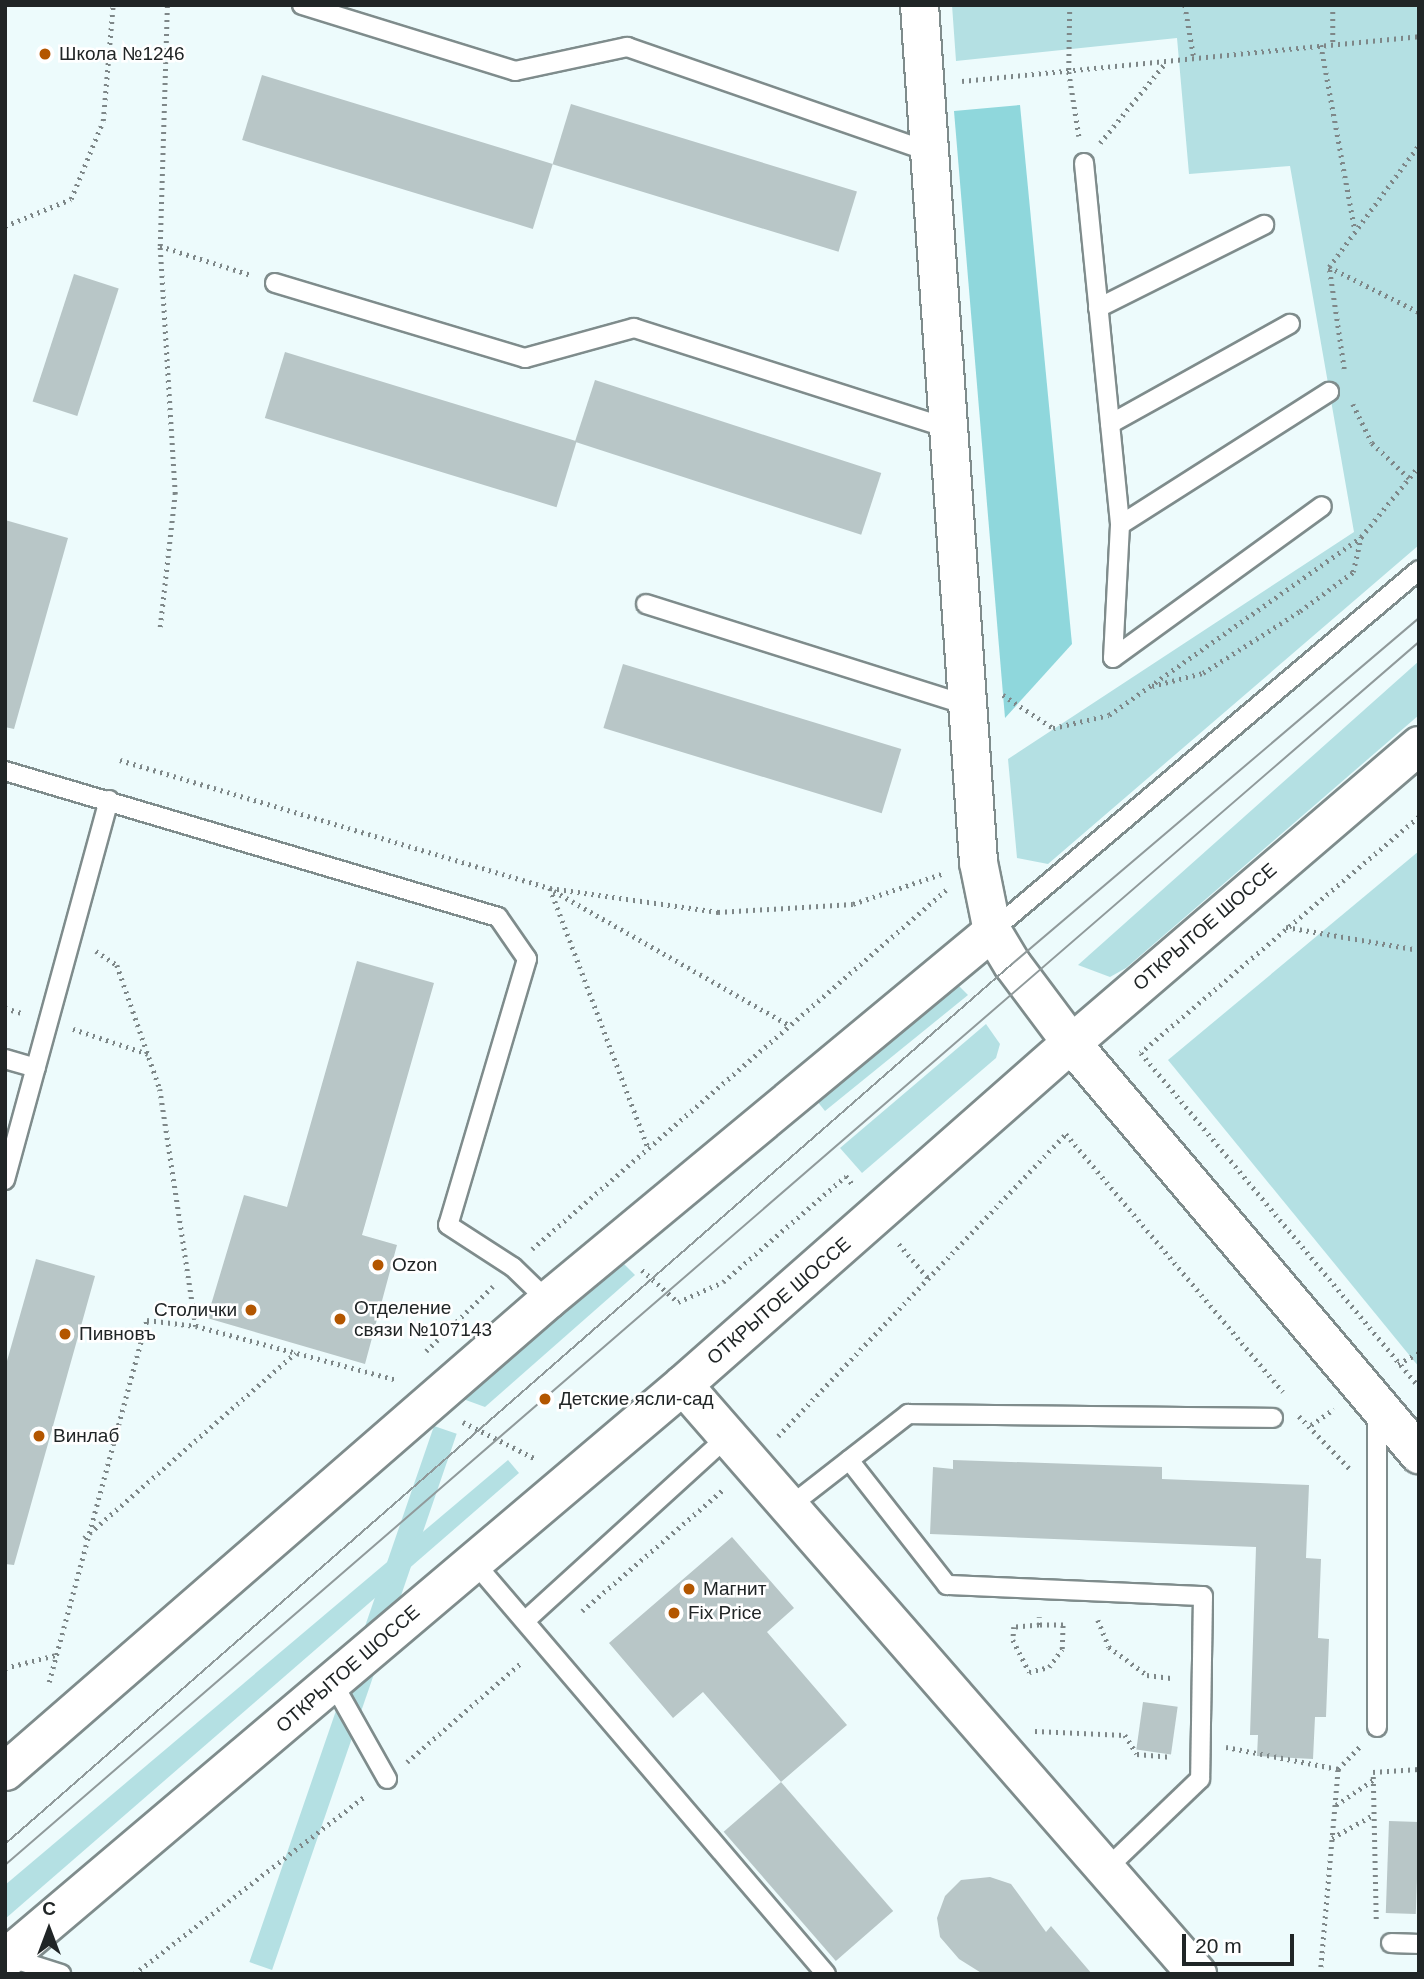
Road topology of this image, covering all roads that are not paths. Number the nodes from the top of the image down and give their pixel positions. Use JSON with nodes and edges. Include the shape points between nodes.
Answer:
{"nodes":[{"id":1,"x":303,"y":5,"type":"edge"},
{"id":2,"x":919,"y":5,"type":"edge"},
{"id":3,"x":934,"y":153,"type":"junction"},
{"id":4,"x":1084,"y":163,"type":"road end"},
{"id":5,"x":1264,"y":225,"type":"dead end"},
{"id":6,"x":275,"y":283,"type":"road end"},
{"id":7,"x":1098,"y":308,"type":"junction"},
{"id":8,"x":1290,"y":324,"type":"dead end"},
{"id":9,"x":1329,"y":392,"type":"dead end"},
{"id":10,"x":1110,"y":424,"type":"junction"},
{"id":11,"x":950,"y":429,"type":"junction"},
{"id":12,"x":1322,"y":506,"type":"dead end"},
{"id":13,"x":1120,"y":525,"type":"junction"},
{"id":14,"x":1419,"y":570,"type":"edge"},
{"id":15,"x":646,"y":604,"type":"dead end"},
{"id":16,"x":970,"y":706,"type":"junction"},
{"id":17,"x":1419,"y":745,"type":"edge"},
{"id":18,"x":5,"y":771,"type":"edge"},
{"id":19,"x":109,"y":800,"type":"junction"},
{"id":20,"x":992,"y":931,"type":"junction"},
{"id":21,"x":1071,"y":1043,"type":"junction"},
{"id":22,"x":5,"y":1059,"type":"edge"},
{"id":23,"x":36,"y":1068,"type":"junction"},
{"id":24,"x":5,"y":1181,"type":"edge"},
{"id":25,"x":547,"y":1300,"type":"junction"},
{"id":26,"x":683,"y":1385,"type":"junction"},
{"id":27,"x":1377,"y":1405,"type":"junction"},
{"id":28,"x":1273,"y":1418,"type":"road end"},
{"id":29,"x":728,"y":1436,"type":"junction"},
{"id":30,"x":1419,"y":1454,"type":"edge"},
{"id":31,"x":849,"y":1460,"type":"junction"},
{"id":32,"x":790,"y":1506,"type":"junction"},
{"id":33,"x":473,"y":1561,"type":"junction"},
{"id":34,"x":526,"y":1620,"type":"junction"},
{"id":35,"x":333,"y":1683,"type":"junction"},
{"id":36,"x":1377,"y":1727,"type":"road end"},
{"id":37,"x":5,"y":1771,"type":"edge"},
{"id":38,"x":387,"y":1779,"type":"road end"},
{"id":39,"x":1106,"y":1869,"type":"junction"},
{"id":40,"x":1391,"y":1942,"type":"road end"},
{"id":41,"x":1419,"y":1944,"type":"edge"},
{"id":42,"x":6,"y":1958,"type":"edge"},
{"id":43,"x":61,"y":1974,"type":"edge"},
{"id":44,"x":826,"y":1974,"type":"edge"},
{"id":45,"x":1197,"y":1974,"type":"edge"}],
"edges":[{"from":1,"to":3,"type":"lane","via":[[515,71],[627,47]]},
{"from":2,"to":3,"type":"street"},
{"from":3,"to":11,"type":"street"},
{"from":4,"to":7,"type":"lane"},
{"from":5,"to":7,"type":"lane"},
{"from":6,"to":11,"type":"lane","via":[[524,358],[634,328]]},
{"from":7,"to":10,"type":"lane"},
{"from":8,"to":10,"type":"lane"},
{"from":9,"to":13,"type":"lane"},
{"from":10,"to":13,"type":"lane"},
{"from":11,"to":16,"type":"street"},
{"from":12,"to":13,"type":"lane","via":[[1113,658]]},
{"from":14,"to":20,"type":"lane"},
{"from":15,"to":16,"type":"lane"},
{"from":16,"to":20,"type":"street","via":[[978,862]]},
{"from":17,"to":21,"type":"street","name":"ОТКРЫТОЕ ШОССЕ"},
{"from":18,"to":19,"type":"lane"},
{"from":19,"to":23,"type":"lane"},
{"from":19,"to":25,"type":"lane","via":[[498,917],[527,959],[448,1225],[513,1266]]},
{"from":20,"to":21,"type":"street"},
{"from":20,"to":25,"type":"street"},
{"from":21,"to":26,"type":"street","name":"ОТКРЫТОЕ ШОССЕ"},
{"from":21,"to":27,"type":"street"},
{"from":22,"to":23,"type":"lane"},
{"from":23,"to":24,"type":"lane"},
{"from":25,"to":37,"type":"street"},
{"from":26,"to":29,"type":"street"},
{"from":26,"to":33,"type":"street","name":"ОТКРЫТОЕ ШОССЕ"},
{"from":27,"to":30,"type":"street"},
{"from":27,"to":36,"type":"lane"},
{"from":28,"to":31,"type":"lane","via":[[908,1414]]},
{"from":29,"to":32,"type":"street"},
{"from":29,"to":34,"type":"lane"},
{"from":31,"to":32,"type":"lane"},
{"from":31,"to":39,"type":"lane","via":[[947,1584],[1203,1596],[1200,1779]]},
{"from":32,"to":39,"type":"street"},
{"from":33,"to":34,"type":"lane"},
{"from":33,"to":35,"type":"street","name":"ОТКРЫТОЕ ШОССЕ"},
{"from":34,"to":44,"type":"lane"},
{"from":35,"to":38,"type":"lane"},
{"from":35,"to":42,"type":"street","name":"ОТКРЫТОЕ ШОССЕ"},
{"from":39,"to":45,"type":"street"},
{"from":40,"to":41,"type":"lane"},
{"from":42,"to":43,"type":"lane"}]}
